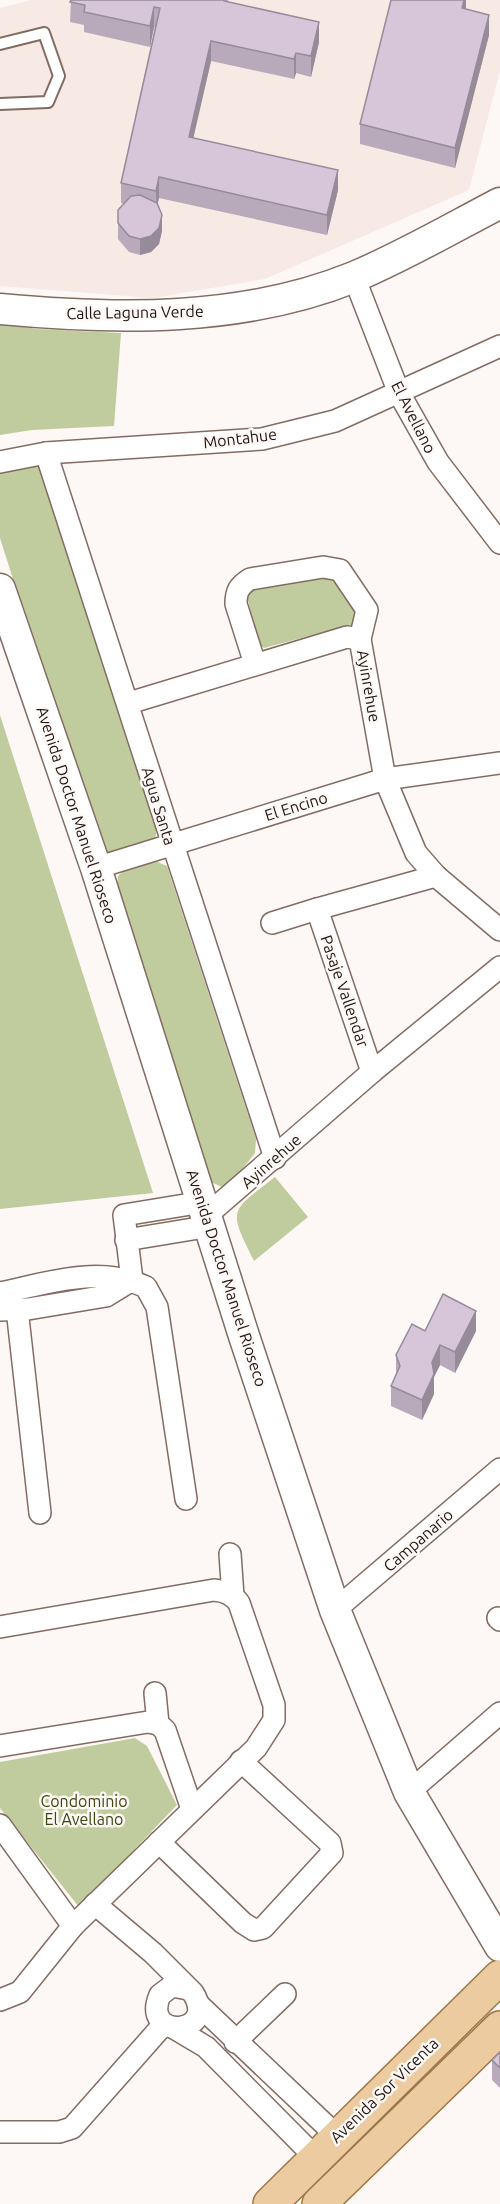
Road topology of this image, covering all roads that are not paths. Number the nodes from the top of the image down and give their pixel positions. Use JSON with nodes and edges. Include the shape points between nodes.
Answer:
{"nodes":[{"id":1,"x":0,"y":44,"type":"edge"},
{"id":2,"x":0,"y":104,"type":"edge"},
{"id":3,"x":500,"y":204,"type":"edge"},
{"id":4,"x":354,"y":277,"type":"junction"},
{"id":5,"x":0,"y":309,"type":"edge"},
{"id":6,"x":500,"y":346,"type":"edge"},
{"id":7,"x":399,"y":393,"type":"junction"},
{"id":8,"x":46,"y":453,"type":"junction"},
{"id":9,"x":0,"y":462,"type":"edge"},
{"id":10,"x":500,"y":543,"type":"edge"},
{"id":11,"x":0,"y":589,"type":"edge"},
{"id":12,"x":360,"y":639,"type":"junction"},
{"id":13,"x":255,"y":664,"type":"junction"},
{"id":14,"x":129,"y":703,"type":"junction"},
{"id":15,"x":500,"y":763,"type":"edge"},
{"id":16,"x":386,"y":778,"type":"junction"},
{"id":17,"x":171,"y":844,"type":"junction"},
{"id":18,"x":96,"y":868,"type":"junction"},
{"id":19,"x":436,"y":876,"type":"junction"},
{"id":20,"x":317,"y":909,"type":"junction"},
{"id":21,"x":272,"y":923,"type":"dead end"},
{"id":22,"x":500,"y":930,"type":"edge"},
{"id":23,"x":500,"y":967,"type":"edge"},
{"id":24,"x":372,"y":1072,"type":"junction"},
{"id":25,"x":275,"y":1158,"type":"junction"},
{"id":26,"x":207,"y":1214,"type":"junction"},
{"id":27,"x":132,"y":1280,"type":"junction"},
{"id":28,"x":0,"y":1293,"type":"edge"},
{"id":29,"x":8,"y":1310,"type":"edge"},
{"id":30,"x":500,"y":1469,"type":"edge"},
{"id":31,"x":186,"y":1499,"type":"dead end"},
{"id":32,"x":40,"y":1513,"type":"dead end"},
{"id":33,"x":230,"y":1554,"type":"dead end"},
{"id":34,"x":233,"y":1596,"type":"junction"},
{"id":35,"x":335,"y":1610,"type":"junction"},
{"id":36,"x":0,"y":1627,"type":"edge"},
{"id":37,"x":155,"y":1693,"type":"dead end"},
{"id":38,"x":500,"y":1713,"type":"edge"},
{"id":39,"x":158,"y":1724,"type":"junction"},
{"id":40,"x":0,"y":1746,"type":"edge"},
{"id":41,"x":241,"y":1761,"type":"junction"},
{"id":42,"x":410,"y":1792,"type":"junction"},
{"id":43,"x":192,"y":1809,"type":"junction"},
{"id":44,"x":0,"y":1825,"type":"edge"},
{"id":45,"x":159,"y":1842,"type":"junction"},
{"id":46,"x":95,"y":1904,"type":"junction"},
{"id":47,"x":73,"y":1926,"type":"junction"},
{"id":48,"x":496,"y":1929,"type":"edge"},
{"id":49,"x":153,"y":1953,"type":"junction"},
{"id":50,"x":500,"y":1977,"type":"edge"},
{"id":51,"x":285,"y":1994,"type":"dead end"},
{"id":52,"x":160,"y":1995,"type":"junction"},
{"id":53,"x":193,"y":1997,"type":"junction"},
{"id":54,"x":0,"y":2000,"type":"edge"},
{"id":55,"x":169,"y":2026,"type":"junction"},
{"id":56,"x":500,"y":2028,"type":"edge"},
{"id":57,"x":235,"y":2042,"type":"junction"},
{"id":58,"x":0,"y":2132,"type":"edge"},
{"id":59,"x":326,"y":2146,"type":"junction"},
{"id":60,"x":325,"y":2198,"type":"edge"},
{"id":61,"x":270,"y":2204,"type":"edge"}],
"edges":[{"from":1,"to":2,"type":"lane","via":[[44,33],[59,76],[48,102]]},
{"from":3,"to":4,"type":"street","name":"Calle Laguna Verde"},
{"from":4,"to":5,"type":"street","name":"Calle Laguna Verde","via":[[280,301],[174,315],[52,314]]},
{"from":4,"to":7,"type":"street","name":"El Avellano"},
{"from":6,"to":7,"type":"street","name":"Montahue"},
{"from":7,"to":8,"type":"street","name":"Montahue","via":[[335,421],[262,439]]},
{"from":7,"to":10,"type":"street","name":"El Avellano","via":[[438,462]]},
{"from":8,"to":9,"type":"street","name":"Montahue"},
{"from":8,"to":14,"type":"street","name":"Agua Santa"},
{"from":11,"to":18,"type":"street","name":"Avenida Doctor Manuel Rioseco"},
{"from":12,"to":13,"type":"street","name":"Ayinrehue","via":[[347,637]]},
{"from":12,"to":13,"type":"street","via":[[367,610],[340,570],[323,567],[250,579],[240,585],[236,604]]},
{"from":12,"to":16,"type":"street","name":"Ayinrehue"},
{"from":13,"to":14,"type":"street","name":"Ayinrehue"},
{"from":14,"to":17,"type":"street","name":"Agua Santa"},
{"from":15,"to":16,"type":"street","name":"El Encino"},
{"from":16,"to":17,"type":"street","name":"El Encino"},
{"from":16,"to":19,"type":"street","name":"Ayinrehue","via":[[416,853]]},
{"from":17,"to":18,"type":"street","name":"El Encino"},
{"from":17,"to":25,"type":"street","name":"Agua Santa"},
{"from":18,"to":26,"type":"street","name":"Avenida Doctor Manuel Rioseco"},
{"from":19,"to":20,"type":"street"},
{"from":19,"to":22,"type":"street","name":"Ayinrehue"},
{"from":20,"to":21,"type":"street"},
{"from":20,"to":24,"type":"street","name":"Pasaje Vallendar"},
{"from":23,"to":24,"type":"street","name":"Ayinrehue"},
{"from":24,"to":25,"type":"street","name":"Ayinrehue"},
{"from":25,"to":26,"type":"street","name":"Ayinrehue"},
{"from":26,"to":27,"type":"street","via":[[124,1215]]},
{"from":26,"to":35,"type":"street","name":"Avenida Doctor Manuel Rioseco"},
{"from":27,"to":28,"type":"street","via":[[85,1276]]},
{"from":27,"to":29,"type":"street","via":[[106,1296]]},
{"from":27,"to":31,"type":"street","via":[[147,1287],[157,1307]]},
{"from":29,"to":32,"type":"street"},
{"from":30,"to":35,"type":"street","name":"Campanario"},
{"from":33,"to":34,"type":"street"},
{"from":34,"to":36,"type":"street","via":[[214,1590]]},
{"from":34,"to":41,"type":"street","via":[[239,1603],[274,1705],[274,1720],[266,1735]]},
{"from":35,"to":42,"type":"street","name":"Avenida Doctor Manuel Rioseco"},
{"from":37,"to":39,"type":"street"},
{"from":38,"to":42,"type":"street"},
{"from":39,"to":40,"type":"street","via":[[148,1722]]},
{"from":39,"to":43,"type":"street","via":[[165,1730]]},
{"from":41,"to":43,"type":"street"},
{"from":41,"to":45,"type":"street","via":[[330,1843],[332,1853],[263,1928],[254,1930],[243,1923]]},
{"from":42,"to":48,"type":"street","name":"Avenida Doctor Manuel Rioseco"},
{"from":43,"to":45,"type":"street"},
{"from":44,"to":47,"type":"street"},
{"from":45,"to":46,"type":"street"},
{"from":46,"to":47,"type":"street"},
{"from":46,"to":49,"type":"street"},
{"from":47,"to":54,"type":"street","via":[[20,1992]]},
{"from":49,"to":52,"type":"street","via":[[160,1976]]},
{"from":49,"to":53,"type":"street"},
{"from":50,"to":59,"type":"main road","name":"Avenida Sor Vicenta"},
{"from":51,"to":57,"type":"street"},
{"from":52,"to":53,"type":"street","via":[[172,1986]]},
{"from":52,"to":55,"type":"street","via":[[156,2010]]},
{"from":53,"to":55,"type":"street","via":[[195,2020],[189,2025]]},
{"from":53,"to":57,"type":"street"},
{"from":55,"to":58,"type":"street","via":[[72,2128],[59,2132]]},
{"from":55,"to":59,"type":"street","via":[[206,2046]]},
{"from":56,"to":60,"type":"main road"},
{"from":57,"to":59,"type":"street"},
{"from":59,"to":60,"type":"main road","via":[[340,2157]]},
{"from":59,"to":61,"type":"main road","name":"Avenida Sor Vicenta"}]}
